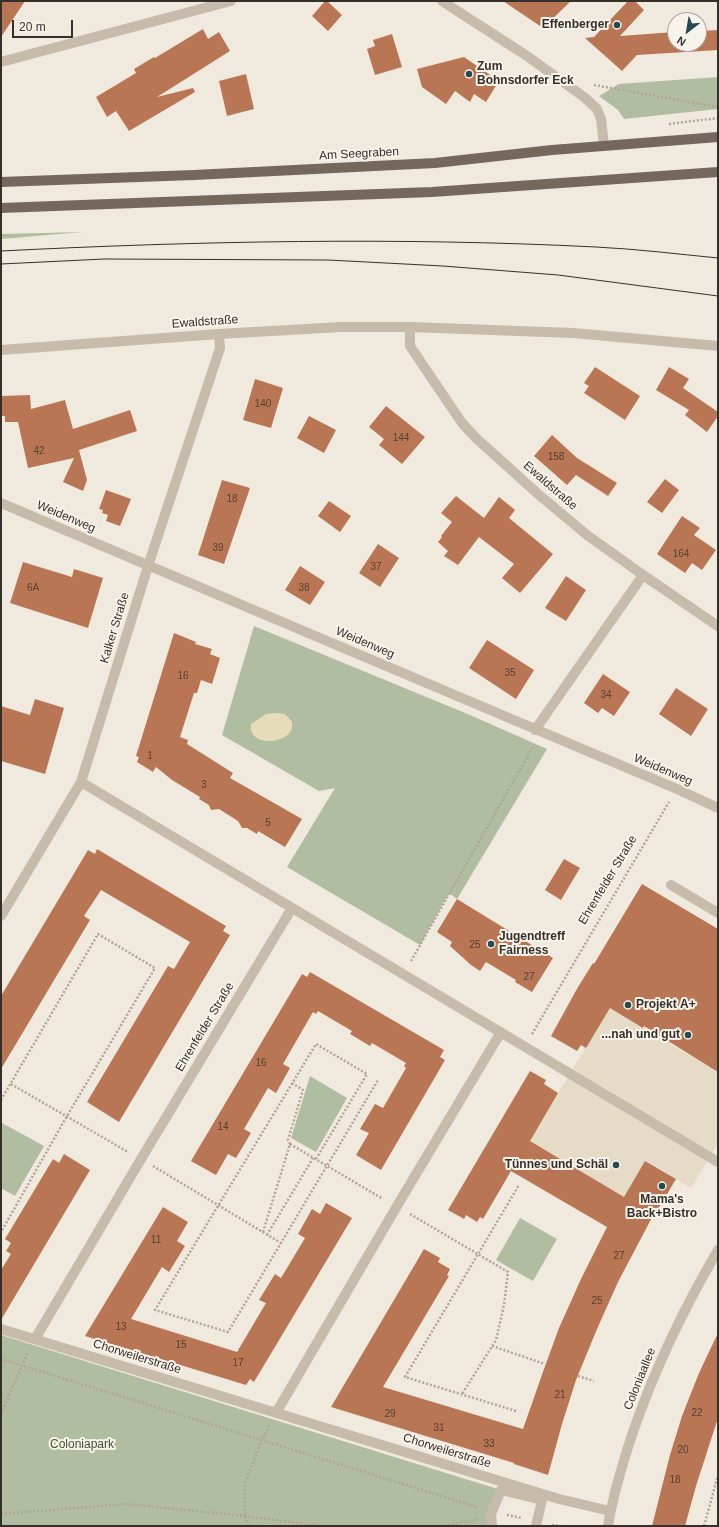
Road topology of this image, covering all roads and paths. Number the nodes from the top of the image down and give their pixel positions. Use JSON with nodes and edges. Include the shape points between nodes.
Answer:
{"nodes":[{"id":1,"x":231,"y":1,"type":"edge"},
{"id":2,"x":442,"y":1,"type":"edge"},
{"id":3,"x":1,"y":62,"type":"edge"},
{"id":4,"x":592,"y":85,"type":"dead end"},
{"id":5,"x":718,"y":107,"type":"edge"},
{"id":6,"x":718,"y":118,"type":"edge"},
{"id":7,"x":662,"y":124,"type":"dead end"},
{"id":8,"x":718,"y":137,"type":"edge"},
{"id":9,"x":604,"y":145,"type":"junction"},
{"id":10,"x":718,"y":172,"type":"edge"},
{"id":11,"x":1,"y":182,"type":"edge"},
{"id":12,"x":1,"y":208,"type":"edge"},
{"id":13,"x":410,"y":327,"type":"junction"},
{"id":14,"x":219,"y":334,"type":"junction"},
{"id":15,"x":718,"y":346,"type":"edge"},
{"id":16,"x":1,"y":350,"type":"edge"},
{"id":17,"x":1,"y":503,"type":"edge"},
{"id":18,"x":148,"y":566,"type":"junction"},
{"id":19,"x":643,"y":575,"type":"junction"},
{"id":20,"x":718,"y":626,"type":"edge"},
{"id":21,"x":538,"y":731,"type":"junction"},
{"id":22,"x":81,"y":782,"type":"junction"},
{"id":23,"x":677,"y":789,"type":"junction"},
{"id":24,"x":718,"y":808,"type":"edge"},
{"id":25,"x":671,"y":885,"type":"dead end"},
{"id":26,"x":292,"y":908,"type":"junction"},
{"id":27,"x":718,"y":913,"type":"edge"},
{"id":28,"x":1,"y":916,"type":"edge"},
{"id":29,"x":403,"y":974,"type":"junction"},
{"id":30,"x":501,"y":1032,"type":"junction"},
{"id":31,"x":524,"y":1046,"type":"junction"},
{"id":32,"x":378,"y":1080,"type":"dead end"},
{"id":33,"x":292,"y":1083,"type":"junction"},
{"id":34,"x":10,"y":1084,"type":"junction"},
{"id":35,"x":1,"y":1100,"type":"edge"},
{"id":36,"x":67,"y":1116,"type":"junction"},
{"id":37,"x":290,"y":1144,"type":"junction"},
{"id":38,"x":314,"y":1158,"type":"junction"},
{"id":39,"x":141,"y":1159,"type":"junction"},
{"id":40,"x":718,"y":1162,"type":"edge"},
{"id":41,"x":327,"y":1166,"type":"junction"},
{"id":42,"x":518,"y":1185,"type":"dead end"},
{"id":43,"x":218,"y":1206,"type":"junction"},
{"id":44,"x":396,"y":1206,"type":"junction"},
{"id":45,"x":1,"y":1232,"type":"edge"},
{"id":46,"x":263,"y":1232,"type":"junction"},
{"id":47,"x":267,"y":1235,"type":"junction"},
{"id":48,"x":281,"y":1243,"type":"junction"},
{"id":49,"x":718,"y":1250,"type":"edge"},
{"id":50,"x":478,"y":1254,"type":"junction"},
{"id":51,"x":1,"y":1328,"type":"edge"},
{"id":52,"x":35,"y":1339,"type":"junction"},
{"id":53,"x":492,"y":1346,"type":"junction"},
{"id":54,"x":1,"y":1359,"type":"edge"},
{"id":55,"x":545,"y":1364,"type":"dead end"},
{"id":56,"x":22,"y":1365,"type":"junction"},
{"id":57,"x":578,"y":1376,"type":"dead end"},
{"id":58,"x":594,"y":1381,"type":"dead end"},
{"id":59,"x":462,"y":1394,"type":"junction"},
{"id":60,"x":516,"y":1411,"type":"dead end"},
{"id":61,"x":276,"y":1413,"type":"junction"},
{"id":62,"x":1,"y":1414,"type":"edge"},
{"id":63,"x":262,"y":1440,"type":"junction"},
{"id":64,"x":718,"y":1475,"type":"edge"},
{"id":65,"x":610,"y":1511,"type":"junction"},
{"id":66,"x":1,"y":1514,"type":"edge"},
{"id":67,"x":245,"y":1516,"type":"junction"},
{"id":68,"x":491,"y":1518,"type":"edge"},
{"id":69,"x":248,"y":1526,"type":"edge"},
{"id":70,"x":321,"y":1526,"type":"edge"},
{"id":71,"x":444,"y":1526,"type":"edge"},
{"id":72,"x":536,"y":1526,"type":"edge"},
{"id":73,"x":608,"y":1526,"type":"edge"},
{"id":74,"x":704,"y":1526,"type":"edge"}],
"edges":[{"from":1,"to":3,"type":"street"},
{"from":2,"to":9,"type":"street","via":[[527,56],[584,97],[597,109],[601,119]]},
{"from":4,"to":5,"type":"path"},
{"from":6,"to":7,"type":"path"},
{"from":8,"to":9,"type":"main road","name":"Am Seegraben"},
{"from":9,"to":11,"type":"main road","name":"Am Seegraben","via":[[427,163]]},
{"from":10,"to":12,"type":"main road","via":[[432,192]]},
{"from":13,"to":14,"type":"street","name":"Ewaldstraße","via":[[342,327]]},
{"from":13,"to":15,"type":"street","name":"Ewaldstraße","via":[[573,333]]},
{"from":13,"to":19,"type":"street","name":"Ewaldstraße","via":[[410,346],[462,423],[476,438],[587,535]]},
{"from":14,"to":16,"type":"street","name":"Ewaldstraße"},
{"from":14,"to":18,"type":"street","name":"Kalker Straße","via":[[220,348]]},
{"from":17,"to":18,"type":"street","name":"Weidenweg"},
{"from":18,"to":21,"type":"street","name":"Weidenweg"},
{"from":18,"to":22,"type":"street","name":"Kalker Straße"},
{"from":19,"to":20,"type":"street","name":"Ewaldstraße"},
{"from":19,"to":21,"type":"street"},
{"from":21,"to":23,"type":"street","name":"Weidenweg"},
{"from":21,"to":29,"type":"path"},
{"from":22,"to":26,"type":"street"},
{"from":22,"to":28,"type":"street","name":"Kalker Straße"},
{"from":23,"to":24,"type":"street","name":"Weidenweg"},
{"from":23,"to":31,"type":"path","name":"Ehrenfelder Straße"},
{"from":25,"to":27,"type":"street"},
{"from":26,"to":29,"type":"street"},
{"from":26,"to":39,"type":"street","name":"Ehrenfelder Straße"},
{"from":29,"to":30,"type":"street"},
{"from":30,"to":31,"type":"street"},
{"from":30,"to":44,"type":"street"},
{"from":31,"to":40,"type":"street"},
{"from":32,"to":41,"type":"path"},
{"from":33,"to":37,"type":"path","via":[[303,1090],[288,1140]]},
{"from":33,"to":38,"type":"path","via":[[316,1044],[367,1074]]},
{"from":33,"to":43,"type":"path"},
{"from":34,"to":35,"type":"path"},
{"from":34,"to":36,"type":"path"},
{"from":34,"to":36,"type":"path","via":[[98,934],[155,968]]},
{"from":36,"to":39,"type":"path"},
{"from":36,"to":45,"type":"path"},
{"from":37,"to":38,"type":"path"},
{"from":37,"to":46,"type":"path"},
{"from":38,"to":41,"type":"path"},
{"from":38,"to":47,"type":"path"},
{"from":39,"to":43,"type":"path"},
{"from":39,"to":52,"type":"street"},
{"from":41,"to":44,"type":"path"},
{"from":41,"to":48,"type":"path"},
{"from":42,"to":50,"type":"path"},
{"from":43,"to":46,"type":"path"},
{"from":43,"to":48,"type":"path","via":[[155,1310],[228,1332]]},
{"from":44,"to":50,"type":"path"},
{"from":44,"to":61,"type":"street"},
{"from":46,"to":47,"type":"path"},
{"from":47,"to":48,"type":"path"},
{"from":49,"to":65,"type":"street","name":"Coloniaallee","via":[[675,1328],[648,1390],[627,1450]]},
{"from":50,"to":53,"type":"path","via":[[508,1272],[504,1305],[496,1340]]},
{"from":50,"to":59,"type":"path","via":[[405,1377]]},
{"from":51,"to":52,"type":"street","name":"Chorweilerstraße"},
{"from":52,"to":56,"type":"path"},
{"from":52,"to":61,"type":"street","name":"Chorweilerstraße"},
{"from":53,"to":55,"type":"path"},
{"from":53,"to":59,"type":"path"},
{"from":54,"to":56,"type":"path"},
{"from":56,"to":62,"type":"path"},
{"from":56,"to":63,"type":"path"},
{"from":57,"to":58,"type":"path"},
{"from":59,"to":60,"type":"path"},
{"from":61,"to":63,"type":"path"},
{"from":61,"to":65,"type":"street","name":"Chorweilerstraße","via":[[559,1499]]},
{"from":63,"to":67,"type":"path","via":[[245,1483]]},
{"from":63,"to":68,"type":"path"},
{"from":64,"to":74,"type":"path"},
{"from":65,"to":73,"type":"street","name":"Coloniaallee"},
{"from":66,"to":67,"type":"path","via":[[125,1504]]},
{"from":67,"to":69,"type":"path"},
{"from":67,"to":70,"type":"path"},
{"from":68,"to":71,"type":"path"},
{"from":68,"to":72,"type":"street","via":[[501,1490],[542,1500]]}]}
